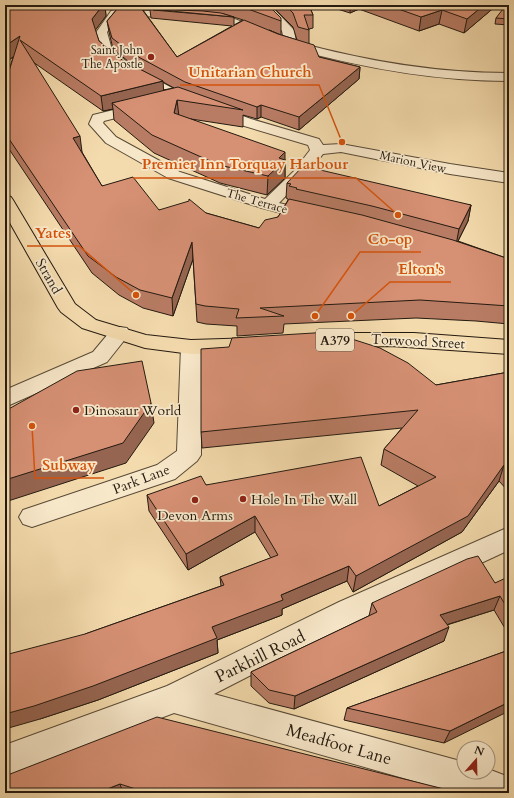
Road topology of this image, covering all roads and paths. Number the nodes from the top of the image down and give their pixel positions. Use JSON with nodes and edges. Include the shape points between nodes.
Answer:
{"nodes":[{"id":1,"x":261,"y":5,"type":"edge"},
{"id":2,"x":290,"y":44,"type":"junction"},
{"id":3,"x":509,"y":77,"type":"edge"},
{"id":4,"x":180,"y":98,"type":"junction"},
{"id":5,"x":318,"y":150,"type":"junction"},
{"id":6,"x":509,"y":178,"type":"edge"},
{"id":7,"x":5,"y":200,"type":"edge"},
{"id":8,"x":268,"y":206,"type":"junction"},
{"id":9,"x":327,"y":219,"type":"edge"},
{"id":10,"x":120,"y":333,"type":"junction"},
{"id":11,"x":303,"y":342,"type":"edge"},
{"id":12,"x":280,"y":343,"type":"edge"},
{"id":13,"x":191,"y":347,"type":"junction"},
{"id":14,"x":509,"y":347,"type":"edge"},
{"id":15,"x":5,"y":399,"type":"edge"},
{"id":16,"x":32,"y":517,"type":"dead end"},
{"id":17,"x":509,"y":538,"type":"edge"},
{"id":18,"x":174,"y":698,"type":"junction"},
{"id":19,"x":5,"y":761,"type":"edge"},
{"id":20,"x":503,"y":793,"type":"edge"}],
"edges":[{"from":1,"to":2,"type":"street","via":[[268,8],[288,30]]},
{"from":2,"to":3,"type":"street","via":[[326,54],[408,70],[481,78]]},
{"from":2,"to":4,"type":"street","via":[[224,18],[187,14],[112,13],[101,32],[106,51],[129,70]]},
{"from":4,"to":5,"type":"street","via":[[246,122],[314,142]]},
{"from":4,"to":8,"type":"street","name":"The Terrace","via":[[98,118],[96,124],[111,140],[174,175]]},
{"from":5,"to":6,"type":"street","name":"Marion View","via":[[341,148]]},
{"from":5,"to":8,"type":"street"},
{"from":7,"to":10,"type":"main road","name":"Strand","via":[[68,308],[89,324]]},
{"from":8,"to":9,"type":"street","name":"The Terrace"},
{"from":10,"to":13,"type":"main road","via":[[145,341]]},
{"from":10,"to":15,"type":"street","via":[[100,357]]},
{"from":11,"to":14,"type":"main road","name":"Torwood Street","number":"A379","via":[[356,338]]},
{"from":12,"to":13,"type":"main road"},
{"from":13,"to":16,"type":"street","name":"Park Lane","via":[[189,455],[166,472]]},
{"from":17,"to":18,"type":"street","name":"Parkhill Road","via":[[349,611]]},
{"from":18,"to":19,"type":"street","name":"Parkhill Road"},
{"from":18,"to":20,"type":"street","name":"Meadfoot Lane","via":[[497,788]]}]}
